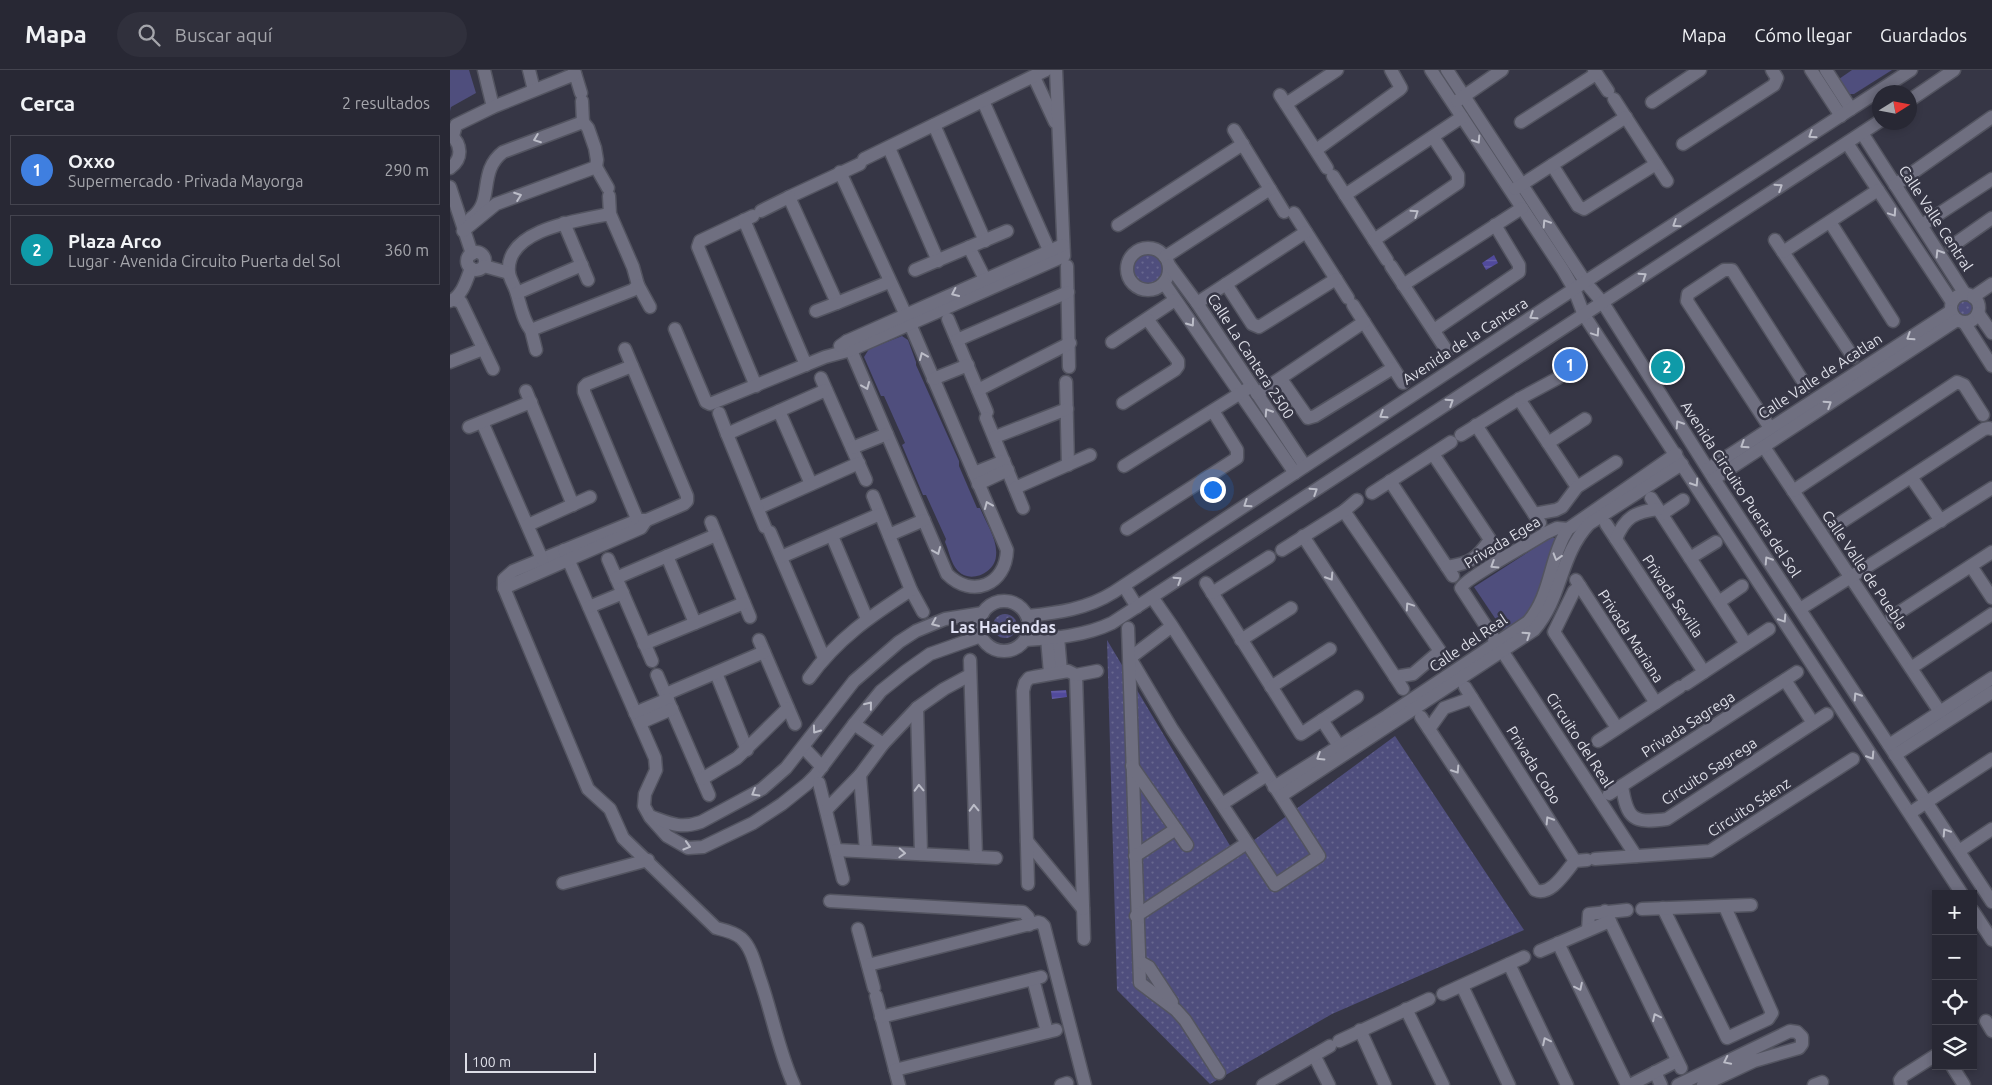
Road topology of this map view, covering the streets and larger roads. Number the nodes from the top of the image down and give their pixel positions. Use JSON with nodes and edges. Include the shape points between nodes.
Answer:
{"nodes":[{"id":1,"x":484,"y":70,"type":"edge"},
{"id":2,"x":529,"y":70,"type":"edge"},
{"id":3,"x":1046,"y":70,"type":"edge"},
{"id":4,"x":1056,"y":70,"type":"edge"},
{"id":5,"x":1336,"y":70,"type":"edge"},
{"id":6,"x":1391,"y":70,"type":"edge"},
{"id":7,"x":1431,"y":70,"type":"edge"},
{"id":8,"x":1447,"y":70,"type":"edge"},
{"id":9,"x":1502,"y":70,"type":"edge"},
{"id":10,"x":1700,"y":70,"type":"edge"},
{"id":11,"x":1772,"y":70,"type":"edge"},
{"id":12,"x":1811,"y":70,"type":"edge"},
{"id":13,"x":1826,"y":70,"type":"edge"},
{"id":14,"x":1911,"y":70,"type":"edge"},
{"id":15,"x":1954,"y":70,"type":"edge"},
{"id":16,"x":574,"y":72,"type":"edge"},
{"id":17,"x":1595,"y":72,"type":"edge"},
{"id":18,"x":1034,"y":77,"type":"junction"},
{"id":19,"x":534,"y":90,"type":"junction"},
{"id":20,"x":1917,"y":95,"type":"edge"},
{"id":21,"x":1458,"y":100,"type":"junction"},
{"id":22,"x":983,"y":101,"type":"junction"},
{"id":23,"x":1652,"y":102,"type":"dead end"},
{"id":24,"x":493,"y":107,"type":"junction"},
{"id":25,"x":1846,"y":112,"type":"junction"},
{"id":26,"x":1462,"y":117,"type":"junction"},
{"id":27,"x":1626,"y":117,"type":"junction"},
{"id":28,"x":1992,"y":117,"type":"edge"},
{"id":29,"x":583,"y":122,"type":"junction"},
{"id":30,"x":1521,"y":122,"type":"dead end"},
{"id":31,"x":934,"y":125,"type":"junction"},
{"id":32,"x":1872,"y":126,"type":"edge"},
{"id":33,"x":1058,"y":127,"type":"junction"},
{"id":34,"x":1234,"y":130,"type":"dead end"},
{"id":35,"x":1862,"y":133,"type":"junction"},
{"id":36,"x":451,"y":135,"type":"edge"},
{"id":37,"x":1433,"y":137,"type":"junction"},
{"id":38,"x":1847,"y":143,"type":"junction"},
{"id":39,"x":1243,"y":144,"type":"junction"},
{"id":40,"x":1683,"y":144,"type":"dead end"},
{"id":41,"x":888,"y":148,"type":"junction"},
{"id":42,"x":1316,"y":150,"type":"junction"},
{"id":43,"x":1878,"y":159,"type":"junction"},
{"id":44,"x":1656,"y":164,"type":"junction"},
{"id":45,"x":1552,"y":165,"type":"junction"},
{"id":46,"x":596,"y":167,"type":"junction"},
{"id":47,"x":450,"y":168,"type":"edge"},
{"id":48,"x":1864,"y":169,"type":"junction"},
{"id":49,"x":840,"y":172,"type":"junction"},
{"id":50,"x":1992,"y":179,"type":"edge"},
{"id":51,"x":1667,"y":181,"type":"dead end"},
{"id":52,"x":1895,"y":185,"type":"junction"},
{"id":53,"x":450,"y":187,"type":"edge"},
{"id":54,"x":1516,"y":188,"type":"junction"},
{"id":55,"x":1270,"y":189,"type":"junction"},
{"id":56,"x":1878,"y":190,"type":"junction"},
{"id":57,"x":1345,"y":196,"type":"junction"},
{"id":58,"x":789,"y":197,"type":"junction"},
{"id":59,"x":491,"y":202,"type":"junction"},
{"id":60,"x":1522,"y":208,"type":"junction"},
{"id":61,"x":610,"y":214,"type":"junction"},
{"id":62,"x":753,"y":216,"type":"junction"},
{"id":63,"x":1992,"y":218,"type":"edge"},
{"id":64,"x":1830,"y":222,"type":"junction"},
{"id":65,"x":564,"y":223,"type":"junction"},
{"id":66,"x":1118,"y":225,"type":"dead end"},
{"id":67,"x":1495,"y":225,"type":"junction"},
{"id":68,"x":1922,"y":225,"type":"junction"},
{"id":69,"x":462,"y":228,"type":"junction"},
{"id":70,"x":1007,"y":231,"type":"dead end"},
{"id":71,"x":1306,"y":232,"type":"junction"},
{"id":72,"x":1374,"y":240,"type":"junction"},
{"id":73,"x":1775,"y":240,"type":"dead end"},
{"id":74,"x":985,"y":241,"type":"junction"},
{"id":75,"x":1952,"y":246,"type":"dead end"},
{"id":76,"x":969,"y":248,"type":"junction"},
{"id":77,"x":1783,"y":252,"type":"junction"},
{"id":78,"x":1052,"y":256,"type":"junction"},
{"id":79,"x":938,"y":261,"type":"junction"},
{"id":80,"x":1167,"y":261,"type":"junction"},
{"id":81,"x":480,"y":265,"type":"junction"},
{"id":82,"x":582,"y":265,"type":"junction"},
{"id":83,"x":1067,"y":266,"type":"dead end"},
{"id":84,"x":510,"y":270,"type":"junction"},
{"id":85,"x":915,"y":270,"type":"dead end"},
{"id":86,"x":1336,"y":279,"type":"junction"},
{"id":87,"x":588,"y":280,"type":"dead end"},
{"id":88,"x":889,"y":282,"type":"junction"},
{"id":89,"x":1164,"y":283,"type":"junction"},
{"id":90,"x":1586,"y":283,"type":"junction"},
{"id":91,"x":987,"y":284,"type":"junction"},
{"id":92,"x":1226,"y":284,"type":"junction"},
{"id":93,"x":1992,"y":284,"type":"edge"},
{"id":94,"x":1404,"y":285,"type":"junction"},
{"id":95,"x":638,"y":286,"type":"junction"},
{"id":96,"x":1574,"y":289,"type":"junction"},
{"id":97,"x":1068,"y":292,"type":"junction"},
{"id":98,"x":516,"y":293,"type":"junction"},
{"id":99,"x":1992,"y":295,"type":"edge"},
{"id":100,"x":452,"y":300,"type":"edge"},
{"id":101,"x":1175,"y":300,"type":"junction"},
{"id":102,"x":1974,"y":302,"type":"junction"},
{"id":103,"x":837,"y":303,"type":"junction"},
{"id":104,"x":1197,"y":303,"type":"junction"},
{"id":105,"x":1603,"y":303,"type":"junction"},
{"id":106,"x":650,"y":307,"type":"dead end"},
{"id":107,"x":816,"y":311,"type":"dead end"},
{"id":108,"x":1956,"y":314,"type":"junction"},
{"id":109,"x":1584,"y":315,"type":"junction"},
{"id":110,"x":948,"y":319,"type":"dead end"},
{"id":111,"x":908,"y":320,"type":"junction"},
{"id":112,"x":1148,"y":320,"type":"junction"},
{"id":113,"x":1894,"y":321,"type":"dead end"},
{"id":114,"x":1364,"y":322,"type":"junction"},
{"id":115,"x":675,"y":329,"type":"dead end"},
{"id":116,"x":532,"y":330,"type":"junction"},
{"id":117,"x":1434,"y":330,"type":"junction"},
{"id":118,"x":1992,"y":333,"type":"edge"},
{"id":119,"x":957,"y":340,"type":"junction"},
{"id":120,"x":1112,"y":342,"type":"dead end"},
{"id":121,"x":1070,"y":343,"type":"junction"},
{"id":122,"x":849,"y":346,"type":"junction"},
{"id":123,"x":483,"y":349,"type":"junction"},
{"id":124,"x":625,"y":349,"type":"dead end"},
{"id":125,"x":536,"y":350,"type":"dead end"},
{"id":126,"x":1447,"y":351,"type":"dead end"},
{"id":127,"x":1853,"y":357,"type":"dead end"},
{"id":128,"x":450,"y":362,"type":"edge"},
{"id":129,"x":806,"y":365,"type":"junction"},
{"id":130,"x":632,"y":366,"type":"junction"},
{"id":131,"x":1992,"y":366,"type":"edge"},
{"id":132,"x":1069,"y":367,"type":"dead end"},
{"id":133,"x":968,"y":368,"type":"junction"},
{"id":134,"x":1393,"y":368,"type":"junction"},
{"id":135,"x":493,"y":369,"type":"dead end"},
{"id":136,"x":821,"y":378,"type":"dead end"},
{"id":137,"x":1558,"y":378,"type":"dead end"},
{"id":138,"x":1281,"y":379,"type":"junction"},
{"id":139,"x":935,"y":382,"type":"junction"},
{"id":140,"x":1066,"y":382,"type":"dead end"},
{"id":141,"x":1403,"y":383,"type":"dead end"},
{"id":142,"x":756,"y":386,"type":"junction"},
{"id":143,"x":1806,"y":386,"type":"dead end"},
{"id":144,"x":826,"y":390,"type":"junction"},
{"id":145,"x":978,"y":390,"type":"junction"},
{"id":146,"x":1250,"y":391,"type":"junction"},
{"id":147,"x":1519,"y":399,"type":"junction"},
{"id":148,"x":1123,"y":404,"type":"dead end"},
{"id":149,"x":1067,"y":409,"type":"junction"},
{"id":150,"x":779,"y":411,"type":"junction"},
{"id":151,"x":1213,"y":411,"type":"junction"},
{"id":152,"x":719,"y":413,"type":"dead end"},
{"id":153,"x":1983,"y":415,"type":"dead end"},
{"id":154,"x":1797,"y":418,"type":"junction"},
{"id":155,"x":1586,"y":419,"type":"dead end"},
{"id":156,"x":482,"y":422,"type":"junction"},
{"id":157,"x":1476,"y":426,"type":"junction"},
{"id":158,"x":469,"y":427,"type":"dead end"},
{"id":159,"x":1770,"y":428,"type":"junction"},
{"id":160,"x":1992,"y":430,"type":"edge"},
{"id":161,"x":727,"y":434,"type":"junction"},
{"id":162,"x":887,"y":434,"type":"junction"},
{"id":163,"x":995,"y":437,"type":"junction"},
{"id":164,"x":1548,"y":444,"type":"junction"},
{"id":165,"x":1764,"y":447,"type":"junction"},
{"id":166,"x":852,"y":448,"type":"junction"},
{"id":167,"x":1433,"y":454,"type":"junction"},
{"id":168,"x":1090,"y":455,"type":"dead end"},
{"id":169,"x":1679,"y":459,"type":"junction"},
{"id":170,"x":1616,"y":462,"type":"dead end"},
{"id":171,"x":859,"y":463,"type":"junction"},
{"id":172,"x":1006,"y":465,"type":"junction"},
{"id":173,"x":1068,"y":465,"type":"junction"},
{"id":174,"x":1124,"y":466,"type":"dead end"},
{"id":175,"x":1300,"y":469,"type":"junction"},
{"id":176,"x":1711,"y":474,"type":"junction"},
{"id":177,"x":1911,"y":477,"type":"junction"},
{"id":178,"x":976,"y":478,"type":"junction"},
{"id":179,"x":866,"y":480,"type":"dead end"},
{"id":180,"x":1390,"y":481,"type":"junction"},
{"id":181,"x":811,"y":484,"type":"junction"},
{"id":182,"x":1577,"y":487,"type":"junction"},
{"id":183,"x":1015,"y":488,"type":"junction"},
{"id":184,"x":1634,"y":488,"type":"junction"},
{"id":185,"x":1992,"y":488,"type":"edge"},
{"id":186,"x":1794,"y":491,"type":"junction"},
{"id":187,"x":1372,"y":493,"type":"dead end"},
{"id":188,"x":872,"y":496,"type":"dead end"},
{"id":189,"x":590,"y":497,"type":"dead end"},
{"id":190,"x":1651,"y":498,"type":"dead end"},
{"id":191,"x":1357,"y":500,"type":"dead end"},
{"id":192,"x":1682,"y":500,"type":"dead end"},
{"id":193,"x":573,"y":504,"type":"junction"},
{"id":194,"x":1621,"y":504,"type":"junction"},
{"id":195,"x":758,"y":508,"type":"junction"},
{"id":196,"x":1023,"y":508,"type":"dead end"},
{"id":197,"x":1559,"y":508,"type":"junction"},
{"id":198,"x":1344,"y":511,"type":"junction"},
{"id":199,"x":1660,"y":512,"type":"junction"},
{"id":200,"x":880,"y":514,"type":"junction"},
{"id":201,"x":1630,"y":517,"type":"junction"},
{"id":202,"x":924,"y":520,"type":"junction"},
{"id":203,"x":1941,"y":521,"type":"junction"},
{"id":204,"x":711,"y":522,"type":"dead end"},
{"id":205,"x":531,"y":523,"type":"junction"},
{"id":206,"x":642,"y":523,"type":"junction"},
{"id":207,"x":1606,"y":524,"type":"dead end"},
{"id":208,"x":1569,"y":528,"type":"junction"},
{"id":209,"x":1834,"y":528,"type":"dead end"},
{"id":210,"x":1127,"y":529,"type":"dead end"},
{"id":211,"x":716,"y":535,"type":"junction"},
{"id":212,"x":889,"y":535,"type":"junction"},
{"id":213,"x":832,"y":536,"type":"junction"},
{"id":214,"x":1303,"y":536,"type":"junction"},
{"id":215,"x":1616,"y":539,"type":"junction"},
{"id":216,"x":1716,"y":542,"type":"dead end"},
{"id":217,"x":1282,"y":550,"type":"dead end"},
{"id":218,"x":1992,"y":552,"type":"edge"},
{"id":219,"x":566,"y":555,"type":"junction"},
{"id":220,"x":667,"y":556,"type":"junction"},
{"id":221,"x":781,"y":557,"type":"junction"},
{"id":222,"x":1269,"y":557,"type":"dead end"},
{"id":223,"x":545,"y":558,"type":"junction"},
{"id":224,"x":1690,"y":558,"type":"junction"},
{"id":225,"x":608,"y":559,"type":"dead end"},
{"id":226,"x":1470,"y":562,"type":"junction"},
{"id":227,"x":1971,"y":566,"type":"junction"},
{"id":228,"x":1478,"y":575,"type":"junction"},
{"id":229,"x":1849,"y":577,"type":"junction"},
{"id":230,"x":616,"y":578,"type":"junction"},
{"id":231,"x":993,"y":581,"type":"junction"},
{"id":232,"x":1124,"y":586,"type":"junction"},
{"id":233,"x":1742,"y":586,"type":"dead end"},
{"id":234,"x":979,"y":587,"type":"junction"},
{"id":235,"x":504,"y":588,"type":"junction"},
{"id":236,"x":911,"y":590,"type":"junction"},
{"id":237,"x":1556,"y":592,"type":"junction"},
{"id":238,"x":623,"y":593,"type":"junction"},
{"id":239,"x":1152,"y":597,"type":"junction"},
{"id":240,"x":1992,"y":598,"type":"edge"},
{"id":241,"x":1570,"y":600,"type":"junction"},
{"id":242,"x":1001,"y":602,"type":"junction"},
{"id":243,"x":1719,"y":602,"type":"junction"},
{"id":244,"x":744,"y":603,"type":"junction"},
{"id":245,"x":1137,"y":606,"type":"junction"},
{"id":246,"x":589,"y":607,"type":"junction"},
{"id":247,"x":1291,"y":608,"type":"dead end"},
{"id":248,"x":1800,"y":609,"type":"junction"},
{"id":249,"x":985,"y":611,"type":"junction"},
{"id":250,"x":923,"y":612,"type":"dead end"},
{"id":251,"x":1992,"y":614,"type":"edge"},
{"id":252,"x":1027,"y":616,"type":"junction"},
{"id":253,"x":750,"y":617,"type":"dead end"},
{"id":254,"x":1892,"y":617,"type":"dead end"},
{"id":255,"x":867,"y":619,"type":"junction"},
{"id":256,"x":695,"y":623,"type":"junction"},
{"id":257,"x":1172,"y":626,"type":"junction"},
{"id":258,"x":1128,"y":628,"type":"dead end"},
{"id":259,"x":1769,"y":629,"type":"dead end"},
{"id":260,"x":981,"y":636,"type":"junction"},
{"id":261,"x":1052,"y":638,"type":"junction"},
{"id":262,"x":759,"y":640,"type":"dead end"},
{"id":263,"x":1025,"y":640,"type":"junction"},
{"id":264,"x":1242,"y":640,"type":"junction"},
{"id":265,"x":644,"y":644,"type":"junction"},
{"id":266,"x":1746,"y":644,"type":"junction"},
{"id":267,"x":1500,"y":647,"type":"junction"},
{"id":268,"x":1330,"y":649,"type":"dead end"},
{"id":269,"x":764,"y":652,"type":"junction"},
{"id":270,"x":824,"y":658,"type":"junction"},
{"id":271,"x":1130,"y":658,"type":"junction"},
{"id":272,"x":970,"y":660,"type":"dead end"},
{"id":273,"x":652,"y":661,"type":"dead end"},
{"id":274,"x":1911,"y":668,"type":"junction"},
{"id":275,"x":1420,"y":670,"type":"junction"},
{"id":276,"x":1097,"y":671,"type":"dead end"},
{"id":277,"x":1055,"y":672,"type":"junction"},
{"id":278,"x":1704,"y":672,"type":"junction"},
{"id":279,"x":1797,"y":672,"type":"dead end"},
{"id":280,"x":716,"y":673,"type":"junction"},
{"id":281,"x":657,"y":675,"type":"dead end"},
{"id":282,"x":970,"y":675,"type":"junction"},
{"id":283,"x":1076,"y":675,"type":"junction"},
{"id":284,"x":1395,"y":677,"type":"junction"},
{"id":285,"x":810,"y":678,"type":"dead end"},
{"id":286,"x":1992,"y":678,"type":"edge"},
{"id":287,"x":1785,"y":680,"type":"junction"},
{"id":288,"x":1271,"y":687,"type":"junction"},
{"id":289,"x":1465,"y":687,"type":"dead end"},
{"id":290,"x":1403,"y":689,"type":"dead end"},
{"id":291,"x":1433,"y":691,"type":"junction"},
{"id":292,"x":1992,"y":692,"type":"edge"},
{"id":293,"x":1356,"y":697,"type":"dead end"},
{"id":294,"x":1472,"y":698,"type":"junction"},
{"id":295,"x":668,"y":700,"type":"junction"},
{"id":296,"x":1656,"y":703,"type":"junction"},
{"id":297,"x":788,"y":708,"type":"junction"},
{"id":298,"x":917,"y":708,"type":"junction"},
{"id":299,"x":1444,"y":708,"type":"junction"},
{"id":300,"x":1940,"y":712,"type":"junction"},
{"id":301,"x":1827,"y":714,"type":"dead end"},
{"id":302,"x":1421,"y":717,"type":"dead end"},
{"id":303,"x":638,"y":718,"type":"junction"},
{"id":304,"x":1322,"y":720,"type":"junction"},
{"id":305,"x":1813,"y":723,"type":"junction"},
{"id":306,"x":795,"y":724,"type":"dead end"},
{"id":307,"x":854,"y":724,"type":"junction"},
{"id":308,"x":1617,"y":728,"type":"junction"},
{"id":309,"x":1429,"y":729,"type":"junction"},
{"id":310,"x":1598,"y":741,"type":"dead end"},
{"id":311,"x":883,"y":744,"type":"junction"},
{"id":312,"x":803,"y":747,"type":"junction"},
{"id":313,"x":747,"y":750,"type":"junction"},
{"id":314,"x":1342,"y":750,"type":"junction"},
{"id":315,"x":1892,"y":750,"type":"junction"},
{"id":316,"x":1853,"y":759,"type":"dead end"},
{"id":317,"x":1992,"y":759,"type":"edge"},
{"id":318,"x":1132,"y":766,"type":"junction"},
{"id":319,"x":822,"y":767,"type":"junction"},
{"id":320,"x":860,"y":775,"type":"junction"},
{"id":321,"x":1267,"y":775,"type":"junction"},
{"id":322,"x":702,"y":779,"type":"junction"},
{"id":323,"x":819,"y":783,"type":"dead end"},
{"id":324,"x":1622,"y":786,"type":"junction"},
{"id":325,"x":1278,"y":791,"type":"junction"},
{"id":326,"x":1609,"y":794,"type":"dead end"},
{"id":327,"x":709,"y":795,"type":"dead end"},
{"id":328,"x":1926,"y":802,"type":"junction"},
{"id":329,"x":1222,"y":804,"type":"junction"},
{"id":330,"x":826,"y":810,"type":"junction"},
{"id":331,"x":1910,"y":813,"type":"junction"},
{"id":332,"x":1629,"y":814,"type":"junction"},
{"id":333,"x":650,"y":817,"type":"junction"},
{"id":334,"x":1614,"y":823,"type":"junction"},
{"id":335,"x":1176,"y":829,"type":"junction"},
{"id":336,"x":1992,"y":829,"type":"edge"},
{"id":337,"x":1027,"y":841,"type":"junction"},
{"id":338,"x":1247,"y":843,"type":"junction"},
{"id":339,"x":1187,"y":846,"type":"dead end"},
{"id":340,"x":836,"y":850,"type":"junction"},
{"id":341,"x":866,"y":851,"type":"junction"},
{"id":342,"x":1958,"y":851,"type":"junction"},
{"id":343,"x":921,"y":854,"type":"junction"},
{"id":344,"x":1135,"y":856,"type":"junction"},
{"id":345,"x":1636,"y":856,"type":"junction"},
{"id":346,"x":976,"y":857,"type":"junction"},
{"id":347,"x":996,"y":858,"type":"dead end"},
{"id":348,"x":648,"y":860,"type":"junction"},
{"id":349,"x":1586,"y":860,"type":"junction"},
{"id":350,"x":843,"y":879,"type":"dead end"},
{"id":351,"x":563,"y":883,"type":"dead end"},
{"id":352,"x":1028,"y":884,"type":"dead end"},
{"id":353,"x":1959,"y":890,"type":"edge"},
{"id":354,"x":1991,"y":898,"type":"edge"},
{"id":355,"x":830,"y":901,"type":"dead end"},
{"id":356,"x":1750,"y":905,"type":"dead end"},
{"id":357,"x":1725,"y":907,"type":"junction"},
{"id":358,"x":1664,"y":908,"type":"junction"},
{"id":359,"x":1083,"y":909,"type":"junction"},
{"id":360,"x":1627,"y":910,"type":"dead end"},
{"id":361,"x":1642,"y":910,"type":"dead end"},
{"id":362,"x":1136,"y":916,"type":"junction"},
{"id":363,"x":1607,"y":916,"type":"junction"},
{"id":364,"x":1977,"y":917,"type":"edge"},
{"id":365,"x":1029,"y":925,"type":"junction"},
{"id":366,"x":858,"y":929,"type":"dead end"},
{"id":367,"x":1084,"y":939,"type":"dead end"},
{"id":368,"x":1992,"y":940,"type":"edge"},
{"id":369,"x":1558,"y":943,"type":"junction"},
{"id":370,"x":1540,"y":951,"type":"dead end"},
{"id":371,"x":1524,"y":958,"type":"dead end"},
{"id":372,"x":1509,"y":964,"type":"junction"},
{"id":373,"x":868,"y":965,"type":"junction"},
{"id":374,"x":1462,"y":986,"type":"junction"},
{"id":375,"x":1443,"y":994,"type":"dead end"},
{"id":376,"x":1429,"y":999,"type":"dead end"},
{"id":377,"x":1063,"y":1000,"type":"junction"},
{"id":378,"x":1040,"y":1006,"type":"junction"},
{"id":379,"x":1406,"y":1009,"type":"junction"},
{"id":380,"x":881,"y":1017,"type":"junction"},
{"id":381,"x":1746,"y":1029,"type":"junction"},
{"id":382,"x":1360,"y":1030,"type":"junction"},
{"id":383,"x":1755,"y":1048,"type":"junction"},
{"id":384,"x":1314,"y":1055,"type":"junction"},
{"id":385,"x":1932,"y":1058,"type":"edge"},
{"id":386,"x":895,"y":1070,"type":"junction"},
{"id":387,"x":1955,"y":1070,"type":"edge"},
{"id":388,"x":1655,"y":1072,"type":"junction"},
{"id":389,"x":1219,"y":1073,"type":"dead end"},
{"id":390,"x":1266,"y":1084,"type":"edge"},
{"id":391,"x":794,"y":1085,"type":"edge"},
{"id":392,"x":899,"y":1085,"type":"edge"},
{"id":393,"x":1085,"y":1085,"type":"edge"},
{"id":394,"x":1329,"y":1085,"type":"edge"},
{"id":395,"x":1385,"y":1085,"type":"edge"},
{"id":396,"x":1443,"y":1085,"type":"edge"},
{"id":397,"x":1509,"y":1085,"type":"edge"},
{"id":398,"x":1567,"y":1085,"type":"edge"},
{"id":399,"x":1629,"y":1085,"type":"edge"},
{"id":400,"x":1661,"y":1085,"type":"edge"},
{"id":401,"x":1678,"y":1085,"type":"edge"},
{"id":402,"x":1703,"y":1085,"type":"edge"},
{"id":403,"x":1901,"y":1085,"type":"edge"},
{"id":404,"x":1964,"y":1085,"type":"edge"}],
"edges":[{"from":1,"to":24,"type":"street"},
{"from":2,"to":19,"type":"street"},
{"from":3,"to":18,"type":"street"},
{"from":4,"to":33,"type":"street"},
{"from":5,"to":42,"type":"street","via":[[1283,99]]},
{"from":6,"to":42,"type":"street","via":[[1401,88]]},
{"from":7,"to":21,"type":"street","name":"Avenida Circuito Puerta del Sol"},
{"from":8,"to":21,"type":"street","name":"Avenida Circuito Puerta del Sol"},
{"from":9,"to":21,"type":"street"},
{"from":10,"to":23,"type":"street"},
{"from":11,"to":40,"type":"street","via":[[1777,78],[1774,85]]},
{"from":12,"to":25,"type":"street"},
{"from":13,"to":25,"type":"street"},
{"from":14,"to":25,"type":"street","name":"Avenida de la Cantera"},
{"from":15,"to":20,"type":"street"},
{"from":16,"to":19,"type":"street"},
{"from":16,"to":29,"type":"street","via":[[582,97]]},
{"from":17,"to":27,"type":"street"},
{"from":17,"to":30,"type":"street"},
{"from":18,"to":22,"type":"street"},
{"from":18,"to":33,"type":"street"},
{"from":19,"to":24,"type":"street"},
{"from":21,"to":26,"type":"street","name":"Avenida Circuito Puerta del Sol"},
{"from":21,"to":54,"type":"street","name":"Avenida Circuito Puerta del Sol"},
{"from":22,"to":31,"type":"street"},
{"from":22,"to":78,"type":"street"},
{"from":24,"to":36,"type":"street","via":[[456,125]]},
{"from":25,"to":90,"type":"street","name":"Avenida de la Cantera","one_way":true},
{"from":26,"to":37,"type":"street"},
{"from":26,"to":54,"type":"street","name":"Avenida Circuito Puerta del Sol","one_way":true},
{"from":27,"to":44,"type":"street"},
{"from":27,"to":45,"type":"street"},
{"from":28,"to":52,"type":"street"},
{"from":29,"to":46,"type":"street","via":[[595,148]]},
{"from":29,"to":59,"type":"street","one_way":true,"via":[[497,157],[486,181]]},
{"from":31,"to":41,"type":"street"},
{"from":31,"to":74,"type":"street"},
{"from":32,"to":35,"type":"street"},
{"from":33,"to":78,"type":"street","via":[[1063,245]]},
{"from":34,"to":39,"type":"street"},
{"from":35,"to":38,"type":"street"},
{"from":35,"to":43,"type":"street","name":"Calle Valle Central"},
{"from":36,"to":47,"type":"street","via":[[460,151],[458,160]]},
{"from":37,"to":57,"type":"street"},
{"from":72,"to":37,"type":"street","one_way":true,"via":[[1458,183],[1458,176]]},
{"from":38,"to":48,"type":"street"},
{"from":105,"to":38,"type":"street","one_way":true},
{"from":39,"to":55,"type":"street"},
{"from":39,"to":66,"type":"street"},
{"from":41,"to":49,"type":"street"},
{"from":41,"to":79,"type":"street"},
{"from":42,"to":57,"type":"street"},
{"from":43,"to":48,"type":"street","name":"Calle Valle Central"},
{"from":43,"to":52,"type":"street","name":"Calle Valle Central"},
{"from":44,"to":45,"type":"street","via":[[1584,209],[1578,206]]},
{"from":44,"to":51,"type":"street"},
{"from":45,"to":54,"type":"street"},
{"from":59,"to":46,"type":"street","one_way":true},
{"from":46,"to":61,"type":"street","via":[[608,192]]},
{"from":48,"to":56,"type":"street"},
{"from":49,"to":58,"type":"street"},
{"from":49,"to":88,"type":"street"},
{"from":50,"to":68,"type":"street"},
{"from":52,"to":68,"type":"street","name":"Calle Valle Central"},
{"from":53,"to":69,"type":"street"},
{"from":54,"to":60,"type":"street","name":"Avenida Circuito Puerta del Sol"},
{"from":90,"to":54,"type":"street","name":"Avenida Circuito Puerta del Sol","one_way":true},
{"from":55,"to":71,"type":"street"},
{"from":55,"to":80,"type":"street"},
{"from":56,"to":64,"type":"street"},
{"from":56,"to":108,"type":"street","one_way":true},
{"from":57,"to":72,"type":"street"},
{"from":58,"to":62,"type":"street"},
{"from":58,"to":103,"type":"street"},
{"from":59,"to":69,"type":"street"},
{"from":60,"to":67,"type":"street"},
{"from":60,"to":96,"type":"street","name":"Avenida Circuito Puerta del Sol"},
{"from":61,"to":65,"type":"street"},
{"from":61,"to":95,"type":"street"},
{"from":62,"to":129,"type":"street"},
{"from":62,"to":142,"type":"street","via":[[700,241],[698,247]]},
{"from":63,"to":75,"type":"street"},
{"from":64,"to":77,"type":"street"},
{"from":64,"to":113,"type":"street"},
{"from":65,"to":82,"type":"street"},
{"from":65,"to":84,"type":"street","via":[[520,243],[513,254]]},
{"from":67,"to":94,"type":"street"},
{"from":67,"to":117,"type":"street","via":[[1519,265],[1519,272]]},
{"from":102,"to":68,"type":"street","name":"Calle Valle Central","one_way":true},
{"from":69,"to":81,"type":"street","via":[[472,254],[480,253]]},
{"from":70,"to":74,"type":"street"},
{"from":71,"to":86,"type":"street"},
{"from":71,"to":92,"type":"street"},
{"from":72,"to":94,"type":"street"},
{"from":73,"to":77,"type":"street"},
{"from":74,"to":76,"type":"street"},
{"from":76,"to":79,"type":"street"},
{"from":76,"to":91,"type":"street"},
{"from":77,"to":127,"type":"street"},
{"from":78,"to":91,"type":"street"},
{"from":79,"to":85,"type":"street"},
{"from":80,"to":89,"type":"street","via":[[1169,272]]},
{"from":80,"to":89,"type":"street","via":[[1156,249],[1141,248],[1130,256],[1126,270],[1132,284],[1144,290],[1158,288]]},
{"from":80,"to":104,"type":"street","name":"Calle La Cantera 2500"},
{"from":81,"to":84,"type":"street"},
{"from":81,"to":100,"type":"street"},
{"from":82,"to":87,"type":"street"},
{"from":82,"to":98,"type":"street"},
{"from":83,"to":97,"type":"street"},
{"from":84,"to":98,"type":"street"},
{"from":86,"to":92,"type":"street","via":[[1259,327],[1252,324]]},
{"from":86,"to":114,"type":"street"},
{"from":88,"to":103,"type":"street"},
{"from":88,"to":111,"type":"street"},
{"from":89,"to":101,"type":"street","name":"Calle La Cantera 2500"},
{"from":90,"to":96,"type":"street","name":"Avenida de la Cantera"},
{"from":90,"to":105,"type":"street","name":"Avenida Circuito Puerta del Sol"},
{"from":91,"to":111,"type":"street"},
{"from":92,"to":104,"type":"street"},
{"from":93,"to":102,"type":"street"},
{"from":94,"to":117,"type":"street"},
{"from":95,"to":106,"type":"street"},
{"from":95,"to":116,"type":"street"},
{"from":96,"to":109,"type":"street","name":"Avenida Circuito Puerta del Sol"},
{"from":96,"to":175,"type":"street","name":"Avenida de la Cantera","one_way":true},
{"from":97,"to":119,"type":"street"},
{"from":97,"to":121,"type":"street"},
{"from":98,"to":116,"type":"street"},
{"from":99,"to":102,"type":"street"},
{"from":100,"to":123,"type":"street","via":[[461,302]]},
{"from":101,"to":112,"type":"street"},
{"from":101,"to":146,"type":"street","name":"Calle La Cantera 2500","one_way":true},
{"from":102,"to":108,"type":"street","via":[[1957,296]]},
{"from":102,"to":108,"type":"street","via":[[1973,320]]},
{"from":102,"to":118,"type":"street","name":"Calle Valle Central"},
{"from":103,"to":107,"type":"street"},
{"from":104,"to":146,"type":"street","name":"Calle La Cantera 2500"},
{"from":105,"to":109,"type":"street"},
{"from":176,"to":105,"type":"street","name":"Avenida Circuito Puerta del Sol","one_way":true},
{"from":108,"to":131,"type":"street"},
{"from":108,"to":154,"type":"street","name":"Calle Valle de Acatlan"},
{"from":109,"to":169,"type":"street","name":"Avenida Circuito Puerta del Sol","one_way":true},
{"from":239,"to":109,"type":"street","one_way":true},
{"from":110,"to":119,"type":"street"},
{"from":111,"to":122,"type":"street"},
{"from":139,"to":111,"type":"street","one_way":true},
{"from":112,"to":120,"type":"street"},
{"from":112,"to":148,"type":"street","via":[[1178,361],[1178,366]]},
{"from":114,"to":134,"type":"street"},
{"from":114,"to":138,"type":"street"},
{"from":115,"to":142,"type":"street","via":[[706,402],[714,403]]},
{"from":116,"to":125,"type":"street"},
{"from":117,"to":126,"type":"street"},
{"from":119,"to":133,"type":"street"},
{"from":121,"to":132,"type":"street"},
{"from":121,"to":145,"type":"street"},
{"from":122,"to":129,"type":"street"},
{"from":122,"to":162,"type":"street","one_way":true},
{"from":123,"to":128,"type":"street"},
{"from":123,"to":135,"type":"street"},
{"from":124,"to":130,"type":"street"},
{"from":129,"to":142,"type":"street"},
{"from":130,"to":206,"type":"street","via":[[687,496],[684,504]]},
{"from":130,"to":206,"type":"street","via":[[588,384],[584,392]]},
{"from":133,"to":139,"type":"street"},
{"from":133,"to":145,"type":"street"},
{"from":134,"to":138,"type":"street","via":[[1308,418]]},
{"from":134,"to":141,"type":"street"},
{"from":136,"to":144,"type":"street"},
{"from":137,"to":147,"type":"street"},
{"from":138,"to":146,"type":"street"},
{"from":139,"to":178,"type":"street"},
{"from":140,"to":149,"type":"street"},
{"from":143,"to":159,"type":"street","via":[[1732,270],[1724,270],[1688,294],[1687,301]]},
{"from":144,"to":150,"type":"street"},
{"from":144,"to":166,"type":"street"},
{"from":145,"to":163,"type":"street"},
{"from":146,"to":151,"type":"street"},
{"from":146,"to":175,"type":"street","name":"Calle La Cantera 2500"},
{"from":147,"to":157,"type":"street"},
{"from":147,"to":164,"type":"street"},
{"from":149,"to":163,"type":"street"},
{"from":149,"to":173,"type":"street"},
{"from":150,"to":161,"type":"street"},
{"from":150,"to":181,"type":"street"},
{"from":151,"to":174,"type":"street"},
{"from":151,"to":210,"type":"street","via":[[1237,450],[1237,458]]},
{"from":152,"to":161,"type":"street"},
{"from":153,"to":186,"type":"street","via":[[1964,385],[1957,382]]},
{"from":154,"to":159,"type":"street","name":"Calle Valle de Acatlan"},
{"from":154,"to":165,"type":"street","name":"Calle Valle de Acatlan"},
{"from":155,"to":164,"type":"street"},
{"from":156,"to":158,"type":"street"},
{"from":156,"to":193,"type":"street","via":[[528,397]]},
{"from":156,"to":205,"type":"street"},
{"from":157,"to":167,"type":"street"},
{"from":157,"to":197,"type":"street","via":[[1537,519]]},
{"from":159,"to":176,"type":"street","name":"Calle Valle de Acatlan","one_way":true},
{"from":160,"to":177,"type":"street","via":[[1984,429]]},
{"from":161,"to":195,"type":"street"},
{"from":162,"to":166,"type":"street"},
{"from":162,"to":202,"type":"street"},
{"from":163,"to":172,"type":"street"},
{"from":164,"to":182,"type":"street"},
{"from":165,"to":176,"type":"street","name":"Calle Valle de Acatlan"},
{"from":165,"to":186,"type":"street","name":"Calle Valle de Puebla"},
{"from":166,"to":171,"type":"street"},
{"from":167,"to":180,"type":"street"},
{"from":167,"to":226,"type":"street","via":[[1493,545]]},
{"from":168,"to":173,"type":"street"},
{"from":169,"to":184,"type":"street","name":"Calle del Real"},
{"from":169,"to":331,"type":"street","name":"Avenida Circuito Puerta del Sol","one_way":true},
{"from":170,"to":182,"type":"street"},
{"from":171,"to":179,"type":"street"},
{"from":171,"to":181,"type":"street"},
{"from":172,"to":178,"type":"street"},
{"from":172,"to":183,"type":"street"},
{"from":173,"to":183,"type":"street"},
{"from":175,"to":232,"type":"street","name":"Avenida de la Cantera","one_way":true},
{"from":248,"to":176,"type":"street","name":"Avenida Circuito Puerta del Sol","one_way":true},
{"from":177,"to":203,"type":"street"},
{"from":177,"to":209,"type":"street"},
{"from":231,"to":178,"type":"street","one_way":true,"via":[[1006,564],[1007,550]]},
{"from":180,"to":187,"type":"street"},
{"from":180,"to":226,"type":"street","via":[[1450,572]]},
{"from":181,"to":195,"type":"street"},
{"from":182,"to":197,"type":"street"},
{"from":183,"to":196,"type":"street"},
{"from":184,"to":194,"type":"street","name":"Calle del Real"},
{"from":184,"to":208,"type":"street","name":"Calle del Real"},
{"from":185,"to":203,"type":"street"},
{"from":186,"to":229,"type":"street","name":"Calle Valle de Puebla"},
{"from":188,"to":200,"type":"street"},
{"from":189,"to":193,"type":"street"},
{"from":190,"to":199,"type":"street"},
{"from":191,"to":198,"type":"street"},
{"from":192,"to":199,"type":"street"},
{"from":193,"to":205,"type":"street"},
{"from":194,"to":201,"type":"street"},
{"from":194,"to":237,"type":"street","name":"Calle del Real","via":[[1589,524],[1581,533],[1568,556]]},
{"from":195,"to":221,"type":"street"},
{"from":197,"to":208,"type":"street"},
{"from":198,"to":214,"type":"street"},
{"from":275,"to":198,"type":"street","one_way":true,"via":[[1443,656]]},
{"from":199,"to":201,"type":"street","via":[[1645,511]]},
{"from":199,"to":224,"type":"street"},
{"from":200,"to":212,"type":"street"},
{"from":200,"to":213,"type":"street"},
{"from":201,"to":215,"type":"street","via":[[1620,528]]},
{"from":202,"to":212,"type":"street"},
{"from":202,"to":234,"type":"street","one_way":true,"via":[[947,574],[968,587]]},
{"from":203,"to":229,"type":"street"},
{"from":204,"to":211,"type":"street"},
{"from":205,"to":223,"type":"street"},
{"from":206,"to":219,"type":"street"},
{"from":207,"to":215,"type":"street","name":"Privada Sevilla"},
{"from":208,"to":228,"type":"street","name":"Privada Egea","one_way":true,"via":[[1557,528],[1546,533]]},
{"from":208,"to":267,"type":"street","name":"Calle del Real","one_way":true,"via":[[1537,612]]},
{"from":211,"to":220,"type":"street"},
{"from":211,"to":244,"type":"street"},
{"from":212,"to":236,"type":"street"},
{"from":213,"to":221,"type":"street"},
{"from":213,"to":255,"type":"street"},
{"from":214,"to":217,"type":"street"},
{"from":214,"to":284,"type":"street","one_way":true},
{"from":215,"to":278,"type":"street","name":"Privada Sevilla"},
{"from":216,"to":224,"type":"street"},
{"from":218,"to":227,"type":"street"},
{"from":219,"to":223,"type":"street"},
{"from":219,"to":235,"type":"street"},
{"from":219,"to":246,"type":"street"},
{"from":220,"to":230,"type":"street"},
{"from":220,"to":256,"type":"street"},
{"from":221,"to":270,"type":"street"},
{"from":222,"to":264,"type":"street","via":[[1209,588]]},
{"from":223,"to":235,"type":"street","via":[[508,574]]},
{"from":224,"to":243,"type":"street"},
{"from":225,"to":230,"type":"street"},
{"from":226,"to":228,"type":"street"},
{"from":227,"to":240,"type":"street"},
{"from":227,"to":254,"type":"street"},
{"from":228,"to":267,"type":"street","name":"Privada Egea","via":[[1461,588]]},
{"from":229,"to":248,"type":"street"},
{"from":229,"to":274,"type":"street","name":"Calle Valle de Puebla"},
{"from":230,"to":238,"type":"street"},
{"from":231,"to":234,"type":"street"},
{"from":231,"to":242,"type":"street"},
{"from":232,"to":245,"type":"street"},
{"from":232,"to":252,"type":"street","name":"Avenida de la Cantera","via":[[1074,610]]},
{"from":233,"to":243,"type":"street"},
{"from":234,"to":249,"type":"street"},
{"from":235,"to":348,"type":"street","via":[[588,789],[606,805],[624,838]]},
{"from":236,"to":250,"type":"street"},
{"from":236,"to":255,"type":"street"},
{"from":237,"to":241,"type":"street"},
{"from":267,"to":237,"type":"street","name":"Calle del Real","one_way":true,"via":[[1534,630],[1548,612]]},
{"from":238,"to":246,"type":"street"},
{"from":238,"to":265,"type":"street"},
{"from":239,"to":245,"type":"street"},
{"from":239,"to":257,"type":"street"},
{"from":241,"to":296,"type":"street","name":"Privada Mariana","via":[[1578,583]]},
{"from":241,"to":308,"type":"street","name":"Privada Mariana","via":[[1554,632]]},
{"from":242,"to":249,"type":"street"},
{"from":242,"to":252,"type":"street","via":[[1017,605]]},
{"from":243,"to":266,"type":"street"},
{"from":244,"to":253,"type":"street"},
{"from":244,"to":256,"type":"street"},
{"from":245,"to":261,"type":"street","via":[[1101,628]]},
{"from":246,"to":303,"type":"street"},
{"from":247,"to":264,"type":"street"},
{"from":315,"to":248,"type":"street","name":"Avenida Circuito Puerta del Sol","one_way":true},
{"from":249,"to":260,"type":"street","via":[[979,628]]},
{"from":249,"to":312,"type":"street","one_way":true,"via":[[946,619],[899,642],[854,681]]},
{"from":251,"to":274,"type":"street"},
{"from":252,"to":263,"type":"street","via":[[1029,628]]},
{"from":255,"to":270,"type":"street"},
{"from":256,"to":265,"type":"street"},
{"from":257,"to":271,"type":"street"},
{"from":257,"to":321,"type":"street"},
{"from":258,"to":271,"type":"street"},
{"from":259,"to":266,"type":"street"},
{"from":260,"to":263,"type":"street","via":[[991,647],[1006,651],[1020,646]]},
{"from":307,"to":260,"type":"street","one_way":true,"via":[[881,691],[930,654]]},
{"from":261,"to":263,"type":"street"},
{"from":261,"to":277,"type":"street"},
{"from":262,"to":269,"type":"street"},
{"from":264,"to":288,"type":"street"},
{"from":265,"to":273,"type":"street"},
{"from":266,"to":278,"type":"street"},
{"from":267,"to":291,"type":"street","name":"Calle del Real"},
{"from":267,"to":334,"type":"street","name":"Circuito del Real"},
{"from":268,"to":288,"type":"street"},
{"from":269,"to":280,"type":"street"},
{"from":269,"to":297,"type":"street"},
{"from":270,"to":285,"type":"street"},
{"from":271,"to":318,"type":"street"},
{"from":271,"to":329,"type":"street"},
{"from":272,"to":282,"type":"street"},
{"from":274,"to":300,"type":"street","name":"Calle Valle de Puebla"},
{"from":275,"to":284,"type":"street"},
{"from":275,"to":291,"type":"street"},
{"from":276,"to":283,"type":"street"},
{"from":277,"to":283,"type":"street","via":[[1071,671]]},
{"from":277,"to":337,"type":"street","via":[[1029,678],[1023,691]]},
{"from":278,"to":296,"type":"street","name":"Privada Mariana"},
{"from":279,"to":287,"type":"street","name":"Privada Sagrega"},
{"from":280,"to":295,"type":"street"},
{"from":280,"to":313,"type":"street"},
{"from":281,"to":295,"type":"street"},
{"from":282,"to":298,"type":"street"},
{"from":346,"to":282,"type":"street","one_way":true},
{"from":283,"to":359,"type":"street"},
{"from":284,"to":290,"type":"street"},
{"from":286,"to":300,"type":"street"},
{"from":287,"to":305,"type":"street"},
{"from":287,"to":324,"type":"street","name":"Privada Sagrega"},
{"from":288,"to":304,"type":"street","via":[[1301,734]]},
{"from":289,"to":294,"type":"street","name":"Privada Cobo"},
{"from":291,"to":299,"type":"street"},
{"from":291,"to":314,"type":"street","name":"Calle del Real"},
{"from":292,"to":315,"type":"street"},
{"from":293,"to":304,"type":"street"},
{"from":294,"to":299,"type":"street"},
{"from":349,"to":294,"type":"street","name":"Privada Cobo","one_way":true},
{"from":295,"to":303,"type":"street"},
{"from":295,"to":322,"type":"street"},
{"from":296,"to":308,"type":"street","name":"Privada Mariana"},
{"from":297,"to":306,"type":"street"},
{"from":297,"to":313,"type":"street"},
{"from":298,"to":311,"type":"street"},
{"from":343,"to":298,"type":"street","one_way":true},
{"from":299,"to":309,"type":"street"},
{"from":300,"to":315,"type":"street"},
{"from":301,"to":305,"type":"street","name":"Circuito Sagrega"},
{"from":302,"to":309,"type":"street"},
{"from":303,"to":333,"type":"street","via":[[655,758],[656,770],[643,800]]},
{"from":304,"to":314,"type":"street"},
{"from":305,"to":332,"type":"street","name":"Circuito Sagrega","via":[[1667,819],[1642,821]]},
{"from":307,"to":311,"type":"street"},
{"from":307,"to":319,"type":"street"},
{"from":308,"to":310,"type":"street","name":"Privada Mariana"},
{"from":309,"to":349,"type":"street","one_way":true,"via":[[1535,890],[1540,892],[1552,887]]},
{"from":311,"to":320,"type":"street"},
{"from":312,"to":319,"type":"street"},
{"from":312,"to":333,"type":"street","one_way":true,"via":[[792,762],[762,789],[701,822],[683,826]]},
{"from":313,"to":322,"type":"street"},
{"from":314,"to":325,"type":"street","name":"Calle del Real"},
{"from":315,"to":328,"type":"street","name":"Avenida Circuito Puerta del Sol"},
{"from":316,"to":345,"type":"street","name":"Circuito Sáenz","via":[[1710,851]]},
{"from":317,"to":328,"type":"street"},
{"from":318,"to":335,"type":"street"},
{"from":318,"to":344,"type":"street"},
{"from":333,"to":319,"type":"street","one_way":true,"via":[[677,843],[688,848],[703,847],[782,804]]},
{"from":320,"to":330,"type":"street"},
{"from":320,"to":341,"type":"street"},
{"from":321,"to":325,"type":"street"},
{"from":321,"to":329,"type":"street"},
{"from":322,"to":327,"type":"street"},
{"from":323,"to":330,"type":"street"},
{"from":324,"to":326,"type":"street","name":"Privada Sagrega"},
{"from":324,"to":332,"type":"street"},
{"from":325,"to":338,"type":"street","via":[[1319,856],[1275,885]]},
{"from":328,"to":331,"type":"street"},
{"from":342,"to":328,"type":"street","name":"Avenida Circuito Puerta del Sol","one_way":true},
{"from":329,"to":338,"type":"street"},
{"from":330,"to":340,"type":"street"},
{"from":331,"to":353,"type":"street","name":"Avenida Circuito Puerta del Sol"},
{"from":332,"to":334,"type":"street"},
{"from":334,"to":345,"type":"street","name":"Circuito del Real"},
{"from":335,"to":339,"type":"street"},
{"from":335,"to":344,"type":"street"},
{"from":336,"to":342,"type":"street"},
{"from":337,"to":352,"type":"street"},
{"from":337,"to":359,"type":"street"},
{"from":338,"to":362,"type":"street"},
{"from":340,"to":341,"type":"street"},
{"from":340,"to":350,"type":"street"},
{"from":341,"to":343,"type":"street","one_way":true},
{"from":342,"to":354,"type":"street","name":"Avenida Circuito Puerta del Sol"},
{"from":343,"to":346,"type":"street"},
{"from":344,"to":362,"type":"street"},
{"from":345,"to":349,"type":"street","name":"Circuito Sáenz"},
{"from":346,"to":347,"type":"street"},
{"from":348,"to":351,"type":"street"},
{"from":348,"to":391,"type":"street","via":[[716,928],[741,938],[750,950]]},
{"from":355,"to":365,"type":"street","via":[[1023,912]]},
{"from":356,"to":357,"type":"street"},
{"from":357,"to":358,"type":"street"},
{"from":357,"to":381,"type":"street","via":[[1772,1013],[1768,1019]]},
{"from":358,"to":361,"type":"street"},
{"from":358,"to":381,"type":"street","via":[[1727,1038]]},
{"from":359,"to":367,"type":"street"},
{"from":360,"to":363,"type":"street"},
{"from":362,"to":389,"type":"street","via":[[1140,983],[1185,1020]]},
{"from":363,"to":369,"type":"street","via":[[1589,914],[1588,930]]},
{"from":388,"to":363,"type":"street","one_way":true,"via":[[1679,1065]]},
{"from":364,"to":368,"type":"street"},
{"from":365,"to":373,"type":"street"},
{"from":365,"to":377,"type":"street","via":[[1038,922],[1044,926]]},
{"from":366,"to":373,"type":"street"},
{"from":369,"to":370,"type":"street"},
{"from":369,"to":399,"type":"street","one_way":true},
{"from":371,"to":372,"type":"street"},
{"from":372,"to":374,"type":"street"},
{"from":398,"to":372,"type":"street","one_way":true},
{"from":373,"to":380,"type":"street"},
{"from":374,"to":375,"type":"street"},
{"from":374,"to":397,"type":"street"},
{"from":376,"to":379,"type":"street"},
{"from":377,"to":378,"type":"street"},
{"from":377,"to":393,"type":"street"},
{"from":378,"to":380,"type":"street","via":[[1037,978]]},
{"from":378,"to":386,"type":"street","via":[[1051,1031]]},
{"from":379,"to":382,"type":"street"},
{"from":379,"to":396,"type":"street"},
{"from":380,"to":386,"type":"street"},
{"from":381,"to":383,"type":"street"},
{"from":382,"to":384,"type":"street"},
{"from":382,"to":395,"type":"street"},
{"from":383,"to":401,"type":"street","one_way":true},
{"from":383,"to":402,"type":"street","via":[[1790,1031],[1802,1037],[1799,1048],[1754,1061]]},
{"from":384,"to":390,"type":"street"},
{"from":384,"to":394,"type":"street"},
{"from":385,"to":403,"type":"street","via":[[1903,1076]]},
{"from":386,"to":392,"type":"street"},
{"from":387,"to":404,"type":"street"},
{"from":388,"to":399,"type":"street"},
{"from":388,"to":400,"type":"street"}]}
